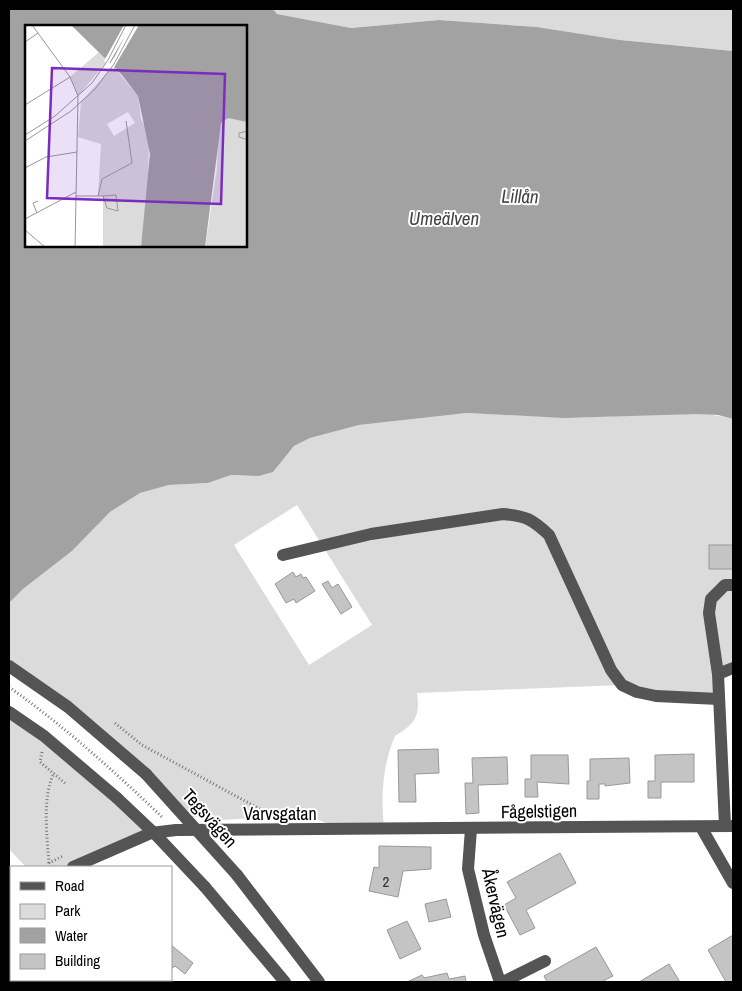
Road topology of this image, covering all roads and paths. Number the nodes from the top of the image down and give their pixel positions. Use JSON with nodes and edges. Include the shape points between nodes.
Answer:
{"nodes":[{"id":1,"x":283,"y":555,"type":"dead end"},
{"id":2,"x":733,"y":585,"type":"edge"},
{"id":3,"x":9,"y":666,"type":"edge"},
{"id":4,"x":733,"y":668,"type":"edge"},
{"id":5,"x":718,"y":674,"type":"junction"},
{"id":6,"x":9,"y":687,"type":"edge"},
{"id":7,"x":719,"y":699,"type":"junction"},
{"id":8,"x":9,"y":712,"type":"edge"},
{"id":9,"x":116,"y":723,"type":"dead end"},
{"id":10,"x":44,"y":736,"type":"junction"},
{"id":11,"x":54,"y":773,"type":"junction"},
{"id":12,"x":66,"y":784,"type":"dead end"},
{"id":13,"x":274,"y":817,"type":"dead end"},
{"id":14,"x":165,"y":820,"type":"dead end"},
{"id":15,"x":729,"y":826,"type":"edge"},
{"id":16,"x":702,"y":827,"type":"junction"},
{"id":17,"x":472,"y":829,"type":"junction"},
{"id":18,"x":345,"y":830,"type":"joint"},
{"id":19,"x":49,"y":863,"type":"dead end"},
{"id":20,"x":75,"y":866,"type":"edge"},
{"id":21,"x":733,"y":883,"type":"edge"},
{"id":22,"x":545,"y":961,"type":"dead end"},
{"id":23,"x":285,"y":982,"type":"edge"},
{"id":24,"x":319,"y":982,"type":"edge"},
{"id":25,"x":501,"y":982,"type":"edge"}],
"edges":[{"from":1,"to":7,"type":"street","via":[[372,534],[503,514],[523,516],[549,535],[611,670],[622,685],[656,696]]},
{"from":2,"to":5,"type":"street","via":[[725,585],[711,599],[709,613]]},
{"from":3,"to":24,"type":"street","name":"Tegsvägen","bridge":true,"via":[[110,741],[146,774],[237,875]]},
{"from":4,"to":5,"type":"street"},
{"from":5,"to":7,"type":"street"},
{"from":6,"to":14,"type":"path","via":[[111,768]]},
{"from":7,"to":15,"type":"street"},
{"from":8,"to":10,"type":"street"},
{"from":9,"to":13,"type":"path","via":[[142,745]]},
{"from":10,"to":11,"type":"path","via":[[40,762]]},
{"from":10,"to":23,"type":"street","bridge":true,"via":[[155,834],[205,887]]},
{"from":11,"to":12,"type":"path"},
{"from":11,"to":19,"type":"path","via":[[48,784]]},
{"from":15,"to":16,"type":"street","name":"Fågelstigen"},
{"from":16,"to":17,"type":"street","name":"Fågelstigen"},
{"from":16,"to":21,"type":"street"},
{"from":17,"to":18,"type":"street","name":"Fågelstigen"},
{"from":17,"to":25,"type":"street","name":"Åkervägen","via":[[468,869],[484,935]]},
{"from":18,"to":20,"type":"street","name":"Varvsgatan","via":[[176,830],[151,833]]},
{"from":22,"to":25,"type":"street"}]}
